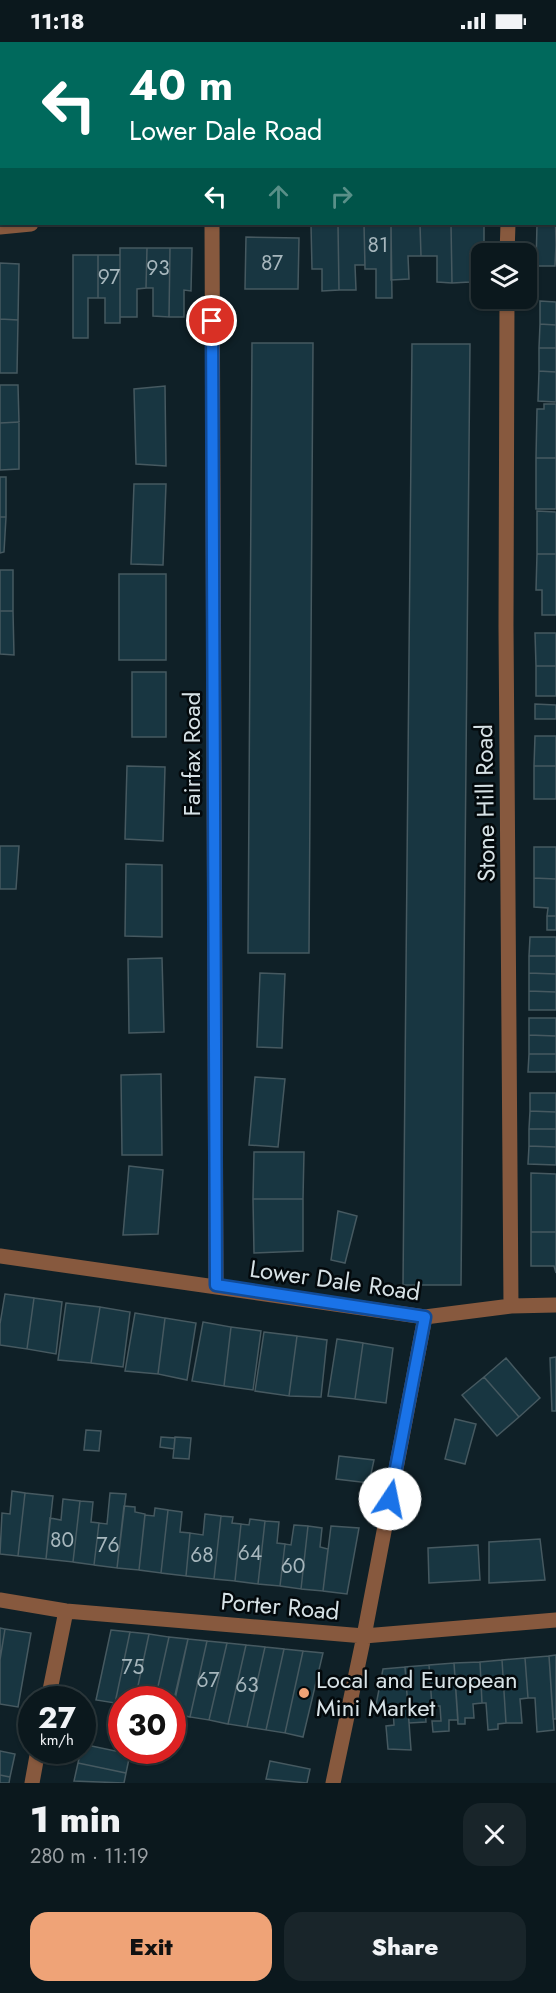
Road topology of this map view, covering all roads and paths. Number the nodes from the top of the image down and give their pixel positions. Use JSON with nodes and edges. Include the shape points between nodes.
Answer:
{"nodes":[{"id":1,"x":21,"y":225,"type":"edge"},
{"id":2,"x":212,"y":225,"type":"edge"},
{"id":3,"x":508,"y":225,"type":"edge"},
{"id":4,"x":0,"y":227,"type":"edge"},
{"id":5,"x":507,"y":243,"type":"edge"},
{"id":6,"x":507,"y":309,"type":"edge"},
{"id":7,"x":0,"y":1256,"type":"edge"},
{"id":8,"x":216,"y":1285,"type":"junction"},
{"id":9,"x":556,"y":1305,"type":"edge"},
{"id":10,"x":511,"y":1306,"type":"junction"},
{"id":11,"x":425,"y":1317,"type":"junction"},
{"id":12,"x":0,"y":1600,"type":"edge"},
{"id":13,"x":66,"y":1611,"type":"junction"},
{"id":14,"x":556,"y":1620,"type":"edge"},
{"id":15,"x":364,"y":1636,"type":"junction"},
{"id":16,"x":51,"y":1686,"type":"edge"},
{"id":17,"x":35,"y":1764,"type":"edge"},
{"id":18,"x":32,"y":1783,"type":"edge"},
{"id":19,"x":333,"y":1783,"type":"edge"}],
"edges":[{"from":1,"to":4,"type":"street"},
{"from":2,"to":8,"type":"street","name":"Fairfax Road"},
{"from":3,"to":5,"type":"street"},
{"from":6,"to":10,"type":"street","name":"Stone Hill Road"},
{"from":7,"to":8,"type":"street","name":"Lower Dale Road"},
{"from":8,"to":11,"type":"street","name":"Lower Dale Road"},
{"from":9,"to":10,"type":"street","name":"Lower Dale Road"},
{"from":10,"to":11,"type":"street","name":"Lower Dale Road"},
{"from":11,"to":15,"type":"street"},
{"from":12,"to":13,"type":"street","name":"Porter Road"},
{"from":13,"to":15,"type":"street","name":"Porter Road"},
{"from":13,"to":16,"type":"street"},
{"from":14,"to":15,"type":"street","name":"Porter Road"},
{"from":15,"to":19,"type":"street"},
{"from":17,"to":18,"type":"street"}]}
